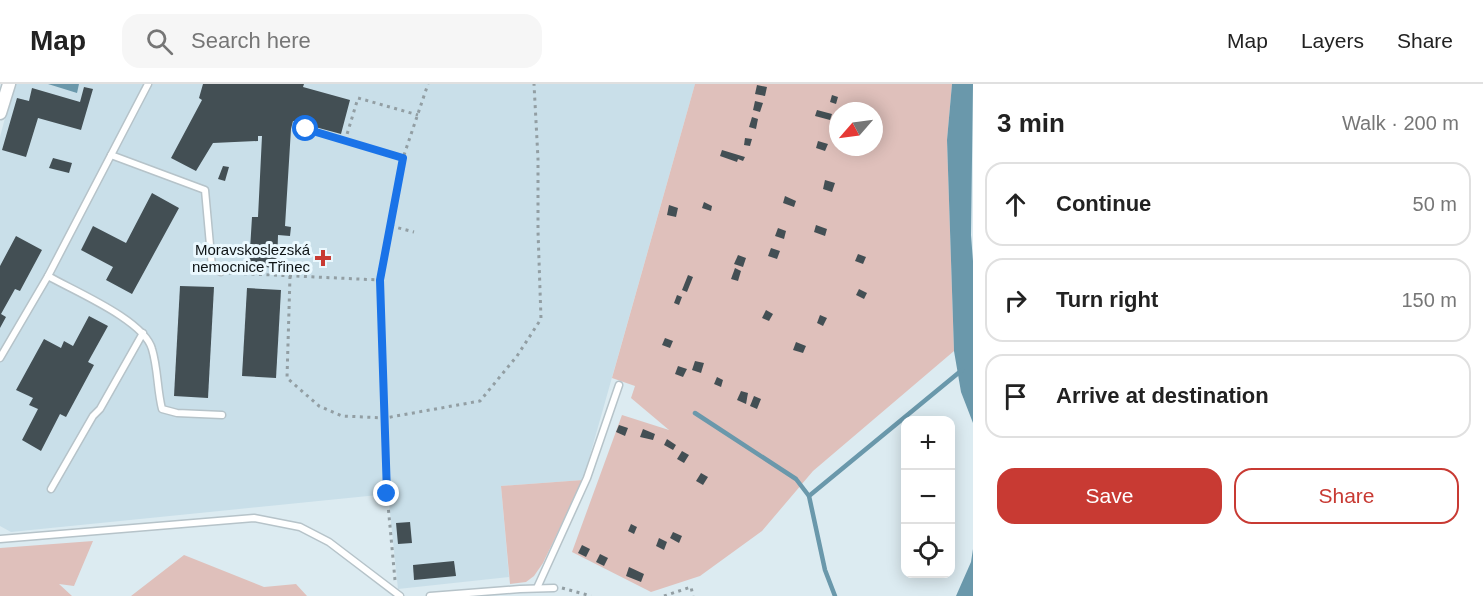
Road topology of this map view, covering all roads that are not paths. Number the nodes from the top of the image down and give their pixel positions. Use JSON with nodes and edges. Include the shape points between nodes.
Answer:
{"nodes":[{"id":1,"x":9,"y":84,"type":"edge"},
{"id":2,"x":148,"y":84,"type":"edge"},
{"id":3,"x":0,"y":113,"type":"edge"},
{"id":4,"x":111,"y":155,"type":"junction"},
{"id":5,"x":220,"y":272,"type":"road end"},
{"id":6,"x":48,"y":276,"type":"junction"},
{"id":7,"x":143,"y":333,"type":"junction"},
{"id":8,"x":0,"y":358,"type":"edge"},
{"id":9,"x":619,"y":385,"type":"dead end"},
{"id":10,"x":222,"y":415,"type":"dead end"},
{"id":11,"x":51,"y":489,"type":"dead end"},
{"id":12,"x":0,"y":539,"type":"edge"},
{"id":13,"x":537,"y":588,"type":"junction"},
{"id":14,"x":554,"y":588,"type":"road end"},
{"id":15,"x":398,"y":595,"type":"edge"},
{"id":16,"x":430,"y":596,"type":"edge"}],
"edges":[{"from":1,"to":3,"type":"street"},
{"from":2,"to":4,"type":"lane"},
{"from":4,"to":5,"type":"lane","via":[[206,190],[212,267]]},
{"from":4,"to":6,"type":"lane"},
{"from":6,"to":7,"type":"lane","via":[[126,319]]},
{"from":6,"to":8,"type":"lane"},
{"from":7,"to":10,"type":"lane","via":[[152,347],[162,409],[177,414]]},
{"from":7,"to":11,"type":"lane"},
{"from":9,"to":13,"type":"lane","via":[[587,478]]},
{"from":12,"to":15,"type":"lane","via":[[254,518],[300,527],[329,542]]},
{"from":13,"to":14,"type":"lane"},
{"from":13,"to":16,"type":"lane"}]}
